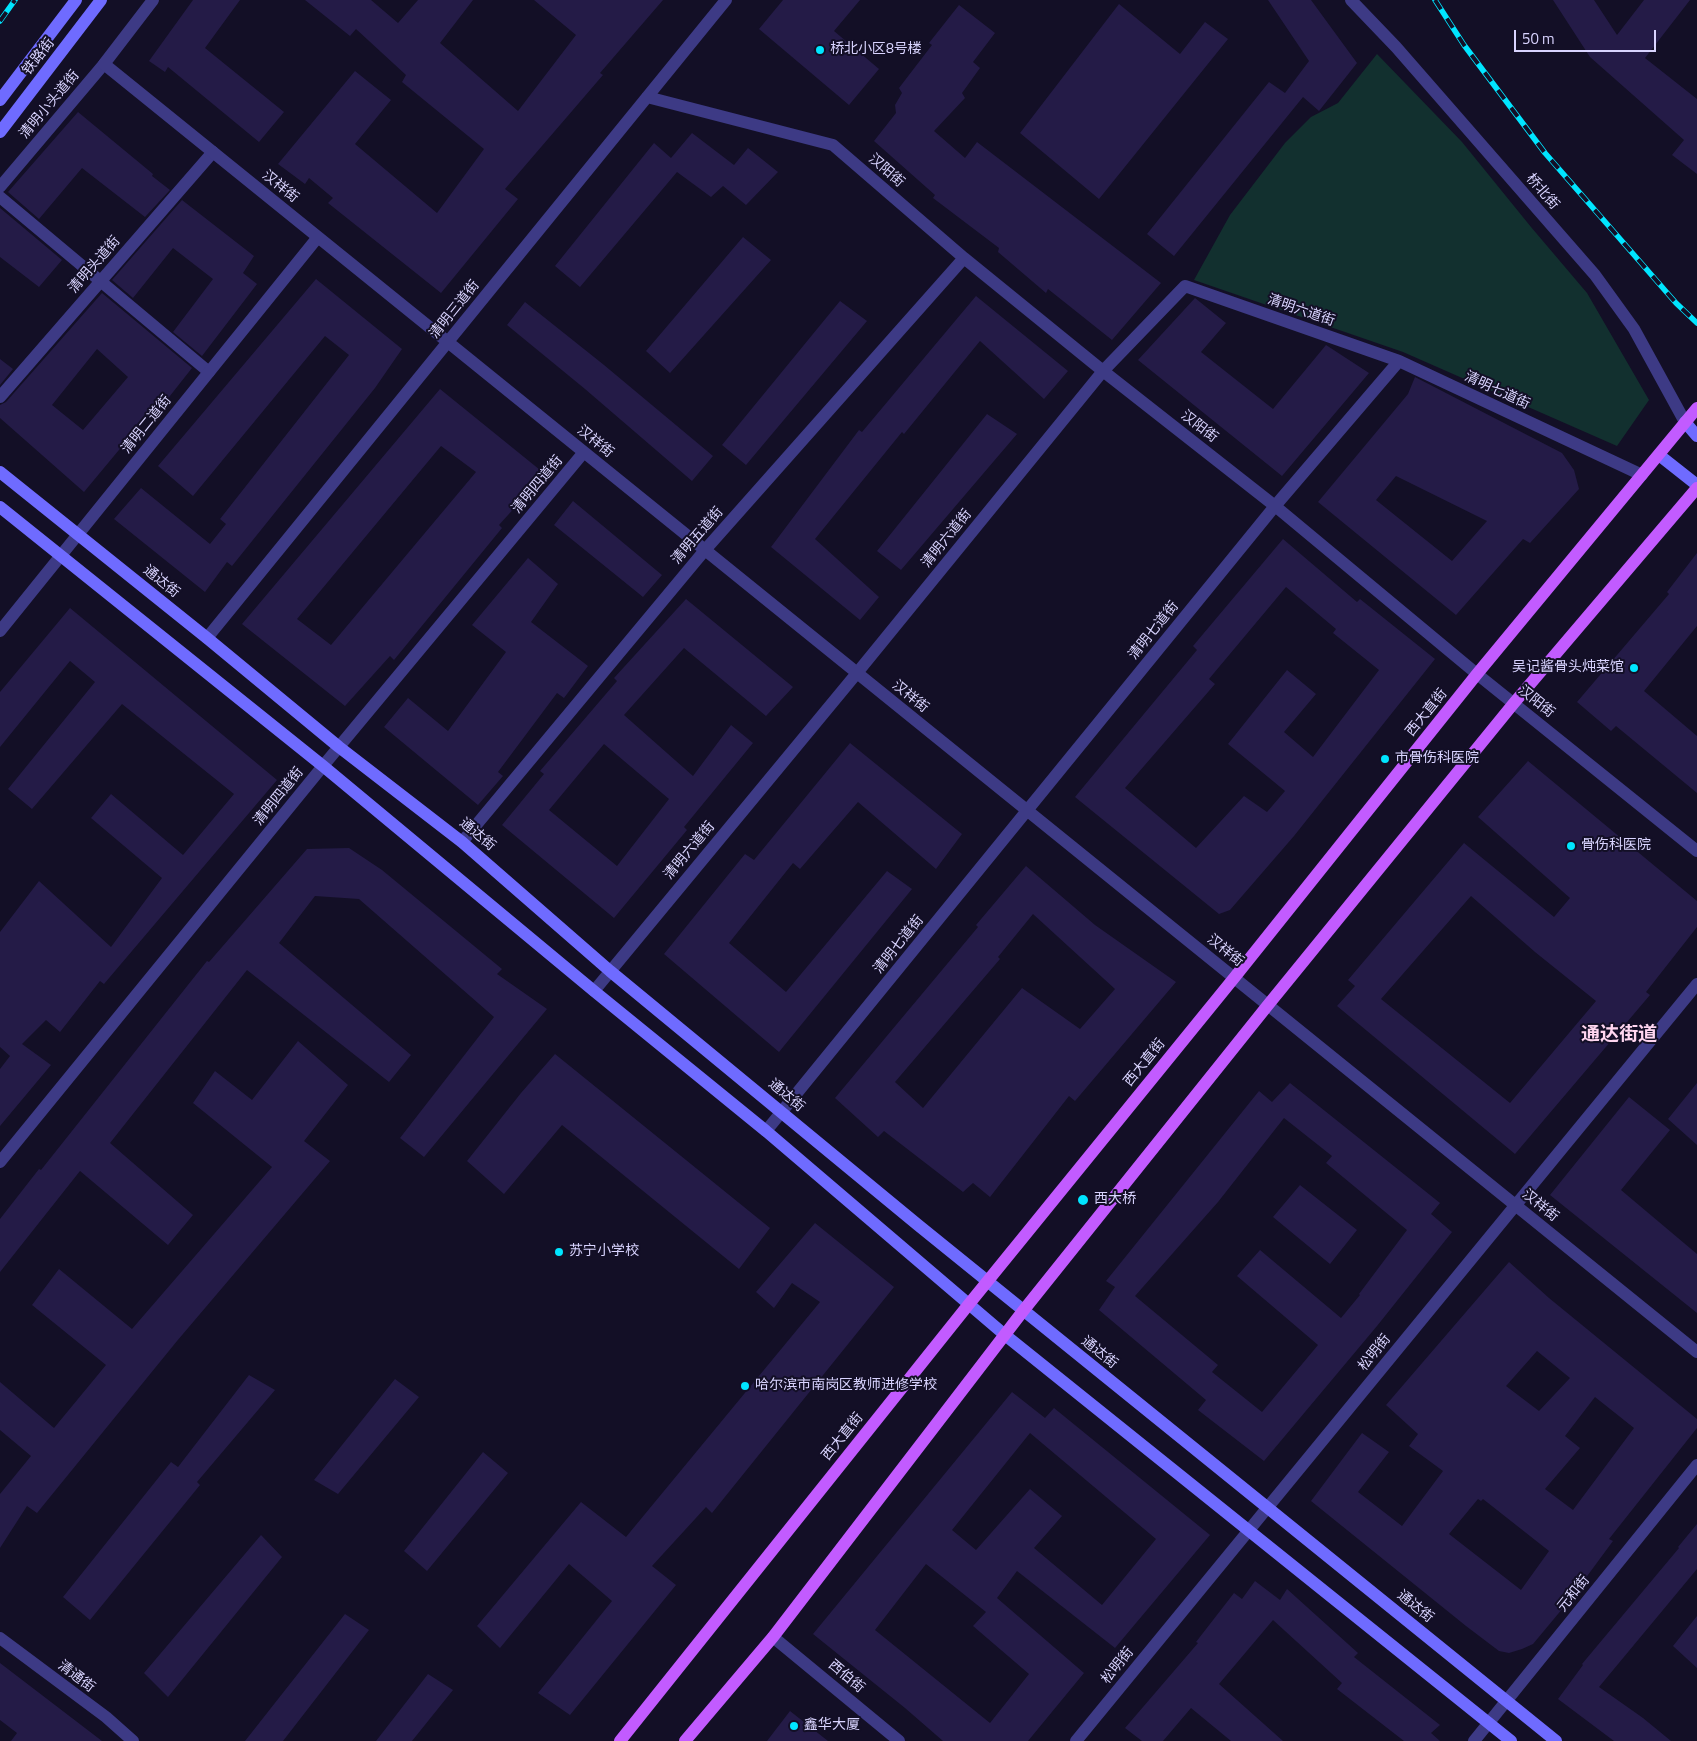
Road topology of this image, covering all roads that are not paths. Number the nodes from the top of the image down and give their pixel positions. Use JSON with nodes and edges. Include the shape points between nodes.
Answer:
{"nodes":[{"id":1,"x":76,"y":0,"type":"edge"},
{"id":2,"x":101,"y":0,"type":"edge"},
{"id":3,"x":153,"y":0,"type":"edge"},
{"id":4,"x":726,"y":0,"type":"edge"},
{"id":5,"x":1351,"y":0,"type":"edge"},
{"id":6,"x":104,"y":64,"type":"junction"},
{"id":7,"x":648,"y":97,"type":"junction"},
{"id":8,"x":0,"y":100,"type":"edge"},
{"id":9,"x":0,"y":132,"type":"edge"},
{"id":10,"x":213,"y":152,"type":"junction"},
{"id":11,"x":0,"y":187,"type":"edge"},
{"id":12,"x":0,"y":197,"type":"edge"},
{"id":13,"x":318,"y":237,"type":"junction"},
{"id":14,"x":964,"y":258,"type":"junction"},
{"id":15,"x":101,"y":281,"type":"junction"},
{"id":16,"x":448,"y":342,"type":"junction"},
{"id":17,"x":1399,"y":362,"type":"junction"},
{"id":18,"x":1102,"y":371,"type":"junction"},
{"id":19,"x":209,"y":372,"type":"junction"},
{"id":20,"x":0,"y":397,"type":"edge"},
{"id":21,"x":1697,"y":408,"type":"edge"},
{"id":22,"x":1685,"y":422,"type":"junction"},
{"id":23,"x":1697,"y":436,"type":"edge"},
{"id":24,"x":584,"y":452,"type":"junction"},
{"id":25,"x":1658,"y":455,"type":"junction"},
{"id":26,"x":0,"y":472,"type":"edge"},
{"id":27,"x":1642,"y":474,"type":"junction"},
{"id":28,"x":1697,"y":487,"type":"edge"},
{"id":29,"x":1275,"y":506,"type":"junction"},
{"id":30,"x":0,"y":507,"type":"edge"},
{"id":31,"x":78,"y":535,"type":"junction"},
{"id":32,"x":705,"y":550,"type":"junction"},
{"id":33,"x":60,"y":556,"type":"junction"},
{"id":34,"x":0,"y":631,"type":"edge"},
{"id":35,"x":207,"y":638,"type":"junction"},
{"id":36,"x":857,"y":673,"type":"junction"},
{"id":37,"x":1477,"y":674,"type":"junction"},
{"id":38,"x":1514,"y":703,"type":"junction"},
{"id":39,"x":339,"y":747,"type":"junction"},
{"id":40,"x":323,"y":766,"type":"junction"},
{"id":41,"x":1028,"y":811,"type":"junction"},
{"id":42,"x":462,"y":842,"type":"junction"},
{"id":43,"x":1697,"y":851,"type":"edge"},
{"id":44,"x":610,"y":971,"type":"junction"},
{"id":45,"x":1234,"y":978,"type":"junction"},
{"id":46,"x":1697,"y":984,"type":"edge"},
{"id":47,"x":594,"y":991,"type":"junction"},
{"id":48,"x":1268,"y":1005,"type":"junction"},
{"id":49,"x":782,"y":1112,"type":"junction"},
{"id":50,"x":766,"y":1131,"type":"junction"},
{"id":51,"x":0,"y":1162,"type":"edge"},
{"id":52,"x":1516,"y":1205,"type":"junction"},
{"id":53,"x":987,"y":1281,"type":"junction"},
{"id":54,"x":969,"y":1304,"type":"junction"},
{"id":55,"x":1023,"y":1311,"type":"junction"},
{"id":56,"x":1005,"y":1335,"type":"junction"},
{"id":57,"x":1697,"y":1352,"type":"edge"},
{"id":58,"x":1697,"y":1465,"type":"edge"},
{"id":59,"x":1268,"y":1508,"type":"junction"},
{"id":60,"x":1249,"y":1530,"type":"junction"},
{"id":61,"x":773,"y":1637,"type":"junction"},
{"id":62,"x":0,"y":1638,"type":"edge"},
{"id":63,"x":1506,"y":1701,"type":"junction"},
{"id":64,"x":1489,"y":1722,"type":"junction"},
{"id":65,"x":133,"y":1741,"type":"edge"},
{"id":66,"x":620,"y":1741,"type":"edge"},
{"id":67,"x":685,"y":1741,"type":"edge"},
{"id":68,"x":899,"y":1741,"type":"edge"},
{"id":69,"x":1076,"y":1741,"type":"edge"},
{"id":70,"x":1474,"y":1741,"type":"edge"},
{"id":71,"x":1511,"y":1741,"type":"edge"},
{"id":72,"x":1556,"y":1741,"type":"edge"}],
"edges":[{"from":1,"to":8,"type":"main road","name":"铁路街"},
{"from":2,"to":9,"type":"main road","name":"铁路街"},
{"from":3,"to":6,"type":"street","name":"清明小头道街"},
{"from":4,"to":7,"type":"street","name":"清明三道街"},
{"from":5,"to":22,"type":"street","name":"桥北街","via":[[1595,275],[1634,329]]},
{"from":6,"to":10,"type":"street","name":"汉祥街"},
{"from":6,"to":11,"type":"street","name":"清明小头道街"},
{"from":7,"to":14,"type":"street","name":"汉阳街","via":[[832,145]]},
{"from":7,"to":16,"type":"street","name":"清明三道街"},
{"from":10,"to":13,"type":"street","name":"汉祥街"},
{"from":10,"to":15,"type":"street","name":"清明头道街"},
{"from":12,"to":15,"type":"street"},
{"from":13,"to":16,"type":"street","name":"汉祥街"},
{"from":13,"to":19,"type":"street","name":"清明二道街"},
{"from":14,"to":18,"type":"street","name":"汉阳街"},
{"from":14,"to":32,"type":"street","name":"清明五道街"},
{"from":15,"to":19,"type":"street"},
{"from":15,"to":20,"type":"street","name":"清明头道街"},
{"from":16,"to":24,"type":"street","name":"汉祥街"},
{"from":16,"to":35,"type":"street","name":"清明三道街"},
{"from":17,"to":18,"type":"street","name":"清明六道街","via":[[1185,286]]},
{"from":17,"to":27,"type":"street","name":"清明七道街"},
{"from":17,"to":29,"type":"street","name":"清明七道街"},
{"from":18,"to":29,"type":"street","name":"汉阳街"},
{"from":18,"to":36,"type":"street","name":"清明六道街"},
{"from":19,"to":31,"type":"street","name":"清明二道街"},
{"from":21,"to":22,"type":"main road","name":"西大直街"},
{"from":22,"to":23,"type":"main road"},
{"from":22,"to":25,"type":"main road","name":"西大直街"},
{"from":24,"to":32,"type":"street","name":"汉祥街"},
{"from":24,"to":39,"type":"street","name":"清明四道街"},
{"from":25,"to":27,"type":"main road","name":"西大直街"},
{"from":25,"to":28,"type":"main road"},
{"from":26,"to":31,"type":"main road","name":"通达街"},
{"from":27,"to":37,"type":"main road","name":"西大直街"},
{"from":28,"to":38,"type":"main road"},
{"from":29,"to":37,"type":"street","name":"汉阳街"},
{"from":29,"to":41,"type":"street","name":"清明七道街"},
{"from":30,"to":33,"type":"main road"},
{"from":31,"to":33,"type":"street","name":"清明二道街"},
{"from":31,"to":35,"type":"main road","name":"通达街"},
{"from":32,"to":36,"type":"street","name":"汉祥街"},
{"from":32,"to":42,"type":"street","name":"清明五道街"},
{"from":33,"to":34,"type":"street","name":"清明二道街"},
{"from":33,"to":40,"type":"main road"},
{"from":35,"to":39,"type":"main road","name":"通达街"},
{"from":36,"to":41,"type":"street","name":"汉祥街"},
{"from":36,"to":44,"type":"street","name":"清明六道街"},
{"from":37,"to":38,"type":"street","name":"汉阳街"},
{"from":37,"to":45,"type":"main road","name":"西大直街"},
{"from":38,"to":43,"type":"street","name":"汉阳街"},
{"from":38,"to":48,"type":"main road"},
{"from":39,"to":40,"type":"street","name":"清明四道街"},
{"from":39,"to":42,"type":"main road","name":"通达街"},
{"from":40,"to":47,"type":"main road"},
{"from":40,"to":51,"type":"street","name":"清明四道街"},
{"from":41,"to":45,"type":"street","name":"汉祥街"},
{"from":41,"to":49,"type":"street","name":"清明七道街"},
{"from":42,"to":44,"type":"main road","name":"通达街"},
{"from":44,"to":47,"type":"street","name":"清明六道街"},
{"from":44,"to":49,"type":"main road","name":"通达街"},
{"from":45,"to":48,"type":"street","name":"汉祥街"},
{"from":45,"to":53,"type":"main road","name":"西大直街"},
{"from":46,"to":52,"type":"street","name":"松明街"},
{"from":47,"to":50,"type":"main road"},
{"from":48,"to":52,"type":"street","name":"汉祥街"},
{"from":48,"to":55,"type":"main road"},
{"from":49,"to":50,"type":"street","name":"清明七道街"},
{"from":49,"to":53,"type":"main road","name":"通达街"},
{"from":50,"to":54,"type":"main road"},
{"from":52,"to":57,"type":"street","name":"汉祥街"},
{"from":52,"to":59,"type":"street","name":"松明街"},
{"from":53,"to":54,"type":"main road","name":"西大直街"},
{"from":53,"to":55,"type":"main road","name":"通达街"},
{"from":54,"to":56,"type":"main road"},
{"from":54,"to":66,"type":"main road","name":"西大直街"},
{"from":55,"to":56,"type":"main road"},
{"from":55,"to":59,"type":"main road","name":"通达街"},
{"from":56,"to":60,"type":"main road"},
{"from":56,"to":61,"type":"main road"},
{"from":58,"to":63,"type":"street","name":"元和街"},
{"from":59,"to":60,"type":"street","name":"松明街"},
{"from":59,"to":63,"type":"main road","name":"通达街"},
{"from":60,"to":64,"type":"main road"},
{"from":60,"to":69,"type":"street","name":"松明街"},
{"from":61,"to":67,"type":"main road"},
{"from":61,"to":68,"type":"street","name":"西伯街"},
{"from":62,"to":65,"type":"street","name":"清通街"},
{"from":63,"to":64,"type":"street","name":"元和街"},
{"from":63,"to":72,"type":"main road","name":"通达街"},
{"from":64,"to":70,"type":"street","name":"元和街"},
{"from":64,"to":71,"type":"main road"}]}
